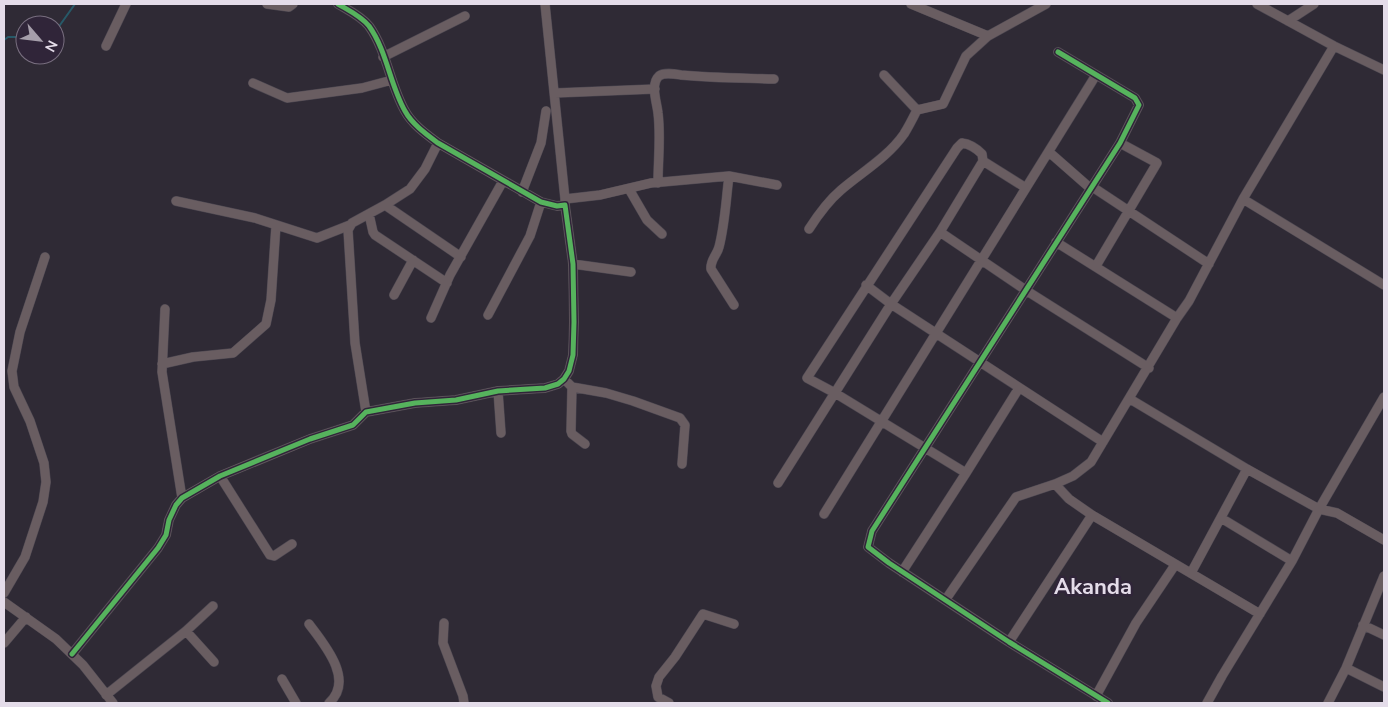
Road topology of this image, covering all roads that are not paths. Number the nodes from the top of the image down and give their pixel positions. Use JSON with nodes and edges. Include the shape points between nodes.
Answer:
{"nodes":[{"id":1,"x":126,"y":4,"type":"edge"},
{"id":2,"x":267,"y":4,"type":"edge"},
{"id":3,"x":293,"y":4,"type":"edge"},
{"id":4,"x":338,"y":4,"type":"edge"},
{"id":5,"x":545,"y":4,"type":"edge"},
{"id":6,"x":911,"y":4,"type":"edge"},
{"id":7,"x":1045,"y":4,"type":"edge"},
{"id":8,"x":1257,"y":4,"type":"edge"},
{"id":9,"x":1314,"y":4,"type":"edge"},
{"id":10,"x":465,"y":16,"type":"dead end"},
{"id":11,"x":1288,"y":21,"type":"junction"},
{"id":12,"x":988,"y":36,"type":"junction"},
{"id":13,"x":106,"y":46,"type":"dead end"},
{"id":14,"x":1334,"y":46,"type":"junction"},
{"id":15,"x":1058,"y":52,"type":"dead end"},
{"id":16,"x":383,"y":57,"type":"junction"},
{"id":17,"x":1384,"y":70,"type":"edge"},
{"id":18,"x":884,"y":75,"type":"dead end"},
{"id":19,"x":1096,"y":75,"type":"junction"},
{"id":20,"x":774,"y":79,"type":"dead end"},
{"id":21,"x":392,"y":80,"type":"junction"},
{"id":22,"x":254,"y":83,"type":"dead end"},
{"id":23,"x":655,"y":89,"type":"junction"},
{"id":24,"x":555,"y":93,"type":"junction"},
{"id":25,"x":917,"y":110,"type":"junction"},
{"id":26,"x":546,"y":111,"type":"dead end"},
{"id":27,"x":438,"y":143,"type":"junction"},
{"id":28,"x":1120,"y":143,"type":"junction"},
{"id":29,"x":1049,"y":152,"type":"junction"},
{"id":30,"x":983,"y":161,"type":"junction"},
{"id":31,"x":728,"y":176,"type":"junction"},
{"id":32,"x":503,"y":181,"type":"junction"},
{"id":33,"x":658,"y":183,"type":"junction"},
{"id":34,"x":777,"y":185,"type":"dead end"},
{"id":35,"x":1091,"y":187,"type":"junction"},
{"id":36,"x":1026,"y":188,"type":"junction"},
{"id":37,"x":630,"y":189,"type":"junction"},
{"id":38,"x":522,"y":192,"type":"junction"},
{"id":39,"x":1244,"y":199,"type":"junction"},
{"id":40,"x":176,"y":201,"type":"dead end"},
{"id":41,"x":541,"y":202,"type":"junction"},
{"id":42,"x":565,"y":202,"type":"junction"},
{"id":43,"x":385,"y":205,"type":"junction"},
{"id":44,"x":1129,"y":210,"type":"junction"},
{"id":45,"x":369,"y":214,"type":"junction"},
{"id":46,"x":276,"y":225,"type":"junction"},
{"id":47,"x":350,"y":225,"type":"junction"},
{"id":48,"x":809,"y":229,"type":"dead end"},
{"id":49,"x":940,"y":232,"type":"junction"},
{"id":50,"x":662,"y":234,"type":"dead end"},
{"id":51,"x":1056,"y":242,"type":"junction"},
{"id":52,"x":45,"y":257,"type":"dead end"},
{"id":53,"x":461,"y":257,"type":"junction"},
{"id":54,"x":982,"y":259,"type":"junction"},
{"id":55,"x":413,"y":260,"type":"junction"},
{"id":56,"x":573,"y":264,"type":"junction"},
{"id":57,"x":1209,"y":264,"type":"junction"},
{"id":58,"x":1096,"y":266,"type":"junction"},
{"id":59,"x":631,"y":272,"type":"dead end"},
{"id":60,"x":447,"y":283,"type":"junction"},
{"id":61,"x":866,"y":285,"type":"junction"},
{"id":62,"x":1384,"y":285,"type":"edge"},
{"id":63,"x":1027,"y":290,"type":"junction"},
{"id":64,"x":394,"y":295,"type":"dead end"},
{"id":65,"x":891,"y":304,"type":"junction"},
{"id":66,"x":734,"y":305,"type":"dead end"},
{"id":67,"x":165,"y":309,"type":"dead end"},
{"id":68,"x":488,"y":315,"type":"dead end"},
{"id":69,"x":432,"y":318,"type":"dead end"},
{"id":70,"x":1178,"y":318,"type":"junction"},
{"id":71,"x":936,"y":333,"type":"junction"},
{"id":72,"x":8,"y":362,"type":"edge"},
{"id":73,"x":979,"y":362,"type":"junction"},
{"id":74,"x":162,"y":364,"type":"junction"},
{"id":75,"x":1149,"y":368,"type":"junction"},
{"id":76,"x":564,"y":379,"type":"junction"},
{"id":77,"x":572,"y":387,"type":"junction"},
{"id":78,"x":1019,"y":388,"type":"junction"},
{"id":79,"x":498,"y":391,"type":"junction"},
{"id":80,"x":835,"y":393,"type":"junction"},
{"id":81,"x":1384,"y":397,"type":"edge"},
{"id":82,"x":1130,"y":399,"type":"junction"},
{"id":83,"x":366,"y":412,"type":"junction"},
{"id":84,"x":882,"y":422,"type":"junction"},
{"id":85,"x":501,"y":433,"type":"dead end"},
{"id":86,"x":1103,"y":442,"type":"junction"},
{"id":87,"x":585,"y":444,"type":"dead end"},
{"id":88,"x":925,"y":449,"type":"junction"},
{"id":89,"x":682,"y":464,"type":"dead end"},
{"id":90,"x":1247,"y":469,"type":"junction"},
{"id":91,"x":966,"y":473,"type":"junction"},
{"id":92,"x":220,"y":476,"type":"junction"},
{"id":93,"x":778,"y":483,"type":"dead end"},
{"id":94,"x":1054,"y":484,"type":"junction"},
{"id":95,"x":182,"y":498,"type":"junction"},
{"id":96,"x":1319,"y":508,"type":"junction"},
{"id":97,"x":824,"y":514,"type":"dead end"},
{"id":98,"x":1092,"y":515,"type":"junction"},
{"id":99,"x":1221,"y":518,"type":"junction"},
{"id":100,"x":1384,"y":540,"type":"edge"},
{"id":101,"x":292,"y":544,"type":"dead end"},
{"id":102,"x":1292,"y":561,"type":"junction"},
{"id":103,"x":1175,"y":565,"type":"junction"},
{"id":104,"x":902,"y":572,"type":"junction"},
{"id":105,"x":1191,"y":573,"type":"junction"},
{"id":106,"x":1384,"y":576,"type":"edge"},
{"id":107,"x":4,"y":594,"type":"edge"},
{"id":108,"x":946,"y":599,"type":"junction"},
{"id":109,"x":4,"y":602,"type":"edge"},
{"id":110,"x":213,"y":606,"type":"dead end"},
{"id":111,"x":1260,"y":614,"type":"junction"},
{"id":112,"x":26,"y":617,"type":"junction"},
{"id":113,"x":444,"y":623,"type":"dead end"},
{"id":114,"x":309,"y":624,"type":"dead end"},
{"id":115,"x":734,"y":624,"type":"dead end"},
{"id":116,"x":1363,"y":625,"type":"junction"},
{"id":117,"x":186,"y":632,"type":"junction"},
{"id":118,"x":1384,"y":635,"type":"edge"},
{"id":119,"x":1009,"y":642,"type":"junction"},
{"id":120,"x":4,"y":643,"type":"edge"},
{"id":121,"x":72,"y":654,"type":"junction"},
{"id":122,"x":214,"y":662,"type":"dead end"},
{"id":123,"x":1346,"y":668,"type":"junction"},
{"id":124,"x":282,"y":679,"type":"dead end"},
{"id":125,"x":1384,"y":687,"type":"edge"},
{"id":126,"x":106,"y":695,"type":"junction"},
{"id":127,"x":1096,"y":696,"type":"junction"},
{"id":128,"x":113,"y":703,"type":"edge"},
{"id":129,"x":296,"y":703,"type":"edge"},
{"id":130,"x":329,"y":703,"type":"edge"},
{"id":131,"x":464,"y":703,"type":"edge"},
{"id":132,"x":669,"y":703,"type":"edge"},
{"id":133,"x":1108,"y":703,"type":"edge"},
{"id":134,"x":1207,"y":703,"type":"edge"},
{"id":135,"x":1328,"y":703,"type":"edge"}],
"edges":[{"from":1,"to":13,"type":"street"},
{"from":2,"to":3,"type":"street","via":[[289,7]]},
{"from":4,"to":16,"type":"street","via":[[369,26]]},
{"from":5,"to":24,"type":"street"},
{"from":6,"to":12,"type":"street"},
{"from":7,"to":12,"type":"street"},
{"from":8,"to":11,"type":"street"},
{"from":9,"to":11,"type":"street"},
{"from":10,"to":16,"type":"street"},
{"from":11,"to":14,"type":"street"},
{"from":12,"to":25,"type":"street","via":[[966,56],[943,104]]},
{"from":14,"to":17,"type":"street"},
{"from":14,"to":39,"type":"street"},
{"from":15,"to":19,"type":"street"},
{"from":16,"to":21,"type":"street"},
{"from":18,"to":25,"type":"street"},
{"from":19,"to":28,"type":"street","via":[[1138,100],[1139,105]]},
{"from":19,"to":29,"type":"street"},
{"from":20,"to":23,"type":"street","via":[[662,74],[657,78]]},
{"from":21,"to":22,"type":"street","via":[[362,88],[287,98]]},
{"from":21,"to":27,"type":"street","via":[[405,112]]},
{"from":23,"to":24,"type":"street"},
{"from":23,"to":33,"type":"street","via":[[659,129]]},
{"from":24,"to":42,"type":"street"},
{"from":25,"to":48,"type":"street","via":[[904,134],[840,191]]},
{"from":26,"to":38,"type":"street","via":[[542,143]]},
{"from":27,"to":32,"type":"street"},
{"from":27,"to":43,"type":"street","via":[[418,181]]},
{"from":28,"to":35,"type":"street"},
{"from":28,"to":44,"type":"street","via":[[1157,163]]},
{"from":29,"to":35,"type":"street"},
{"from":29,"to":36,"type":"street"},
{"from":30,"to":36,"type":"street"},
{"from":30,"to":49,"type":"street"},
{"from":30,"to":61,"type":"street","via":[[982,154],[967,144],[962,143],[957,148]]},
{"from":31,"to":33,"type":"street"},
{"from":31,"to":34,"type":"street"},
{"from":31,"to":66,"type":"street","via":[[719,247],[711,269]]},
{"from":32,"to":38,"type":"street"},
{"from":32,"to":53,"type":"street"},
{"from":33,"to":37,"type":"street"},
{"from":35,"to":44,"type":"street"},
{"from":35,"to":51,"type":"street"},
{"from":36,"to":54,"type":"street"},
{"from":37,"to":42,"type":"street"},
{"from":37,"to":50,"type":"street","via":[[647,220]]},
{"from":38,"to":41,"type":"street"},
{"from":39,"to":57,"type":"street"},
{"from":39,"to":62,"type":"street"},
{"from":40,"to":46,"type":"street"},
{"from":41,"to":42,"type":"street","via":[[557,206]]},
{"from":41,"to":68,"type":"street","via":[[530,236]]},
{"from":42,"to":56,"type":"street"},
{"from":43,"to":45,"type":"street"},
{"from":43,"to":53,"type":"street"},
{"from":44,"to":57,"type":"street"},
{"from":44,"to":58,"type":"street"},
{"from":45,"to":47,"type":"street"},
{"from":45,"to":55,"type":"street","via":[[373,232]]},
{"from":46,"to":47,"type":"street","via":[[317,238]]},
{"from":46,"to":74,"type":"street","via":[[272,300],[266,324],[233,353]]},
{"from":47,"to":83,"type":"street","via":[[355,343]]},
{"from":49,"to":54,"type":"street"},
{"from":49,"to":65,"type":"street"},
{"from":51,"to":58,"type":"street"},
{"from":51,"to":63,"type":"street"},
{"from":52,"to":72,"type":"street"},
{"from":53,"to":60,"type":"street"},
{"from":54,"to":63,"type":"street"},
{"from":54,"to":71,"type":"street"},
{"from":55,"to":60,"type":"street"},
{"from":55,"to":64,"type":"street"},
{"from":56,"to":59,"type":"street"},
{"from":56,"to":76,"type":"street","via":[[574,340],[569,371]]},
{"from":57,"to":70,"type":"street"},
{"from":58,"to":70,"type":"street"},
{"from":60,"to":69,"type":"street"},
{"from":61,"to":65,"type":"street"},
{"from":61,"to":80,"type":"street","via":[[808,378]]},
{"from":63,"to":73,"type":"street"},
{"from":63,"to":75,"type":"street"},
{"from":65,"to":71,"type":"street"},
{"from":65,"to":80,"type":"street"},
{"from":67,"to":74,"type":"street"},
{"from":70,"to":75,"type":"street"},
{"from":71,"to":73,"type":"street"},
{"from":71,"to":84,"type":"street"},
{"from":72,"to":107,"type":"street","via":[[14,387],[44,463],[46,482],[33,534]]},
{"from":73,"to":78,"type":"street"},
{"from":73,"to":88,"type":"street"},
{"from":74,"to":95,"type":"street"},
{"from":75,"to":82,"type":"street"},
{"from":76,"to":77,"type":"street"},
{"from":76,"to":79,"type":"street","via":[[545,388]]},
{"from":77,"to":87,"type":"street","via":[[571,430]]},
{"from":77,"to":89,"type":"street","via":[[606,393],[680,418],[685,425]]},
{"from":78,"to":86,"type":"street"},
{"from":78,"to":91,"type":"street"},
{"from":79,"to":83,"type":"street"},
{"from":79,"to":85,"type":"street"},
{"from":80,"to":84,"type":"street"},
{"from":80,"to":93,"type":"street"},
{"from":81,"to":96,"type":"street"},
{"from":82,"to":86,"type":"street"},
{"from":82,"to":90,"type":"street"},
{"from":83,"to":92,"type":"street","via":[[352,425],[301,442]]},
{"from":84,"to":88,"type":"street"},
{"from":84,"to":97,"type":"street"},
{"from":86,"to":94,"type":"street","via":[[1091,462],[1073,476]]},
{"from":88,"to":91,"type":"street"},
{"from":88,"to":104,"type":"street","via":[[872,531],[868,547]]},
{"from":90,"to":96,"type":"street"},
{"from":90,"to":99,"type":"street"},
{"from":91,"to":104,"type":"street"},
{"from":92,"to":95,"type":"street"},
{"from":92,"to":101,"type":"street","via":[[270,555],[280,554]]},
{"from":94,"to":98,"type":"street"},
{"from":94,"to":108,"type":"street","via":[[1016,497]]},
{"from":95,"to":121,"type":"street","via":[[158,548]]},
{"from":96,"to":100,"type":"street","via":[[1337,512]]},
{"from":96,"to":102,"type":"street"},
{"from":98,"to":103,"type":"street"},
{"from":98,"to":119,"type":"street"},
{"from":99,"to":102,"type":"street"},
{"from":99,"to":105,"type":"street"},
{"from":102,"to":111,"type":"street"},
{"from":103,"to":105,"type":"street"},
{"from":103,"to":127,"type":"street","via":[[1136,623]]},
{"from":104,"to":108,"type":"street"},
{"from":105,"to":111,"type":"street"},
{"from":106,"to":116,"type":"street"},
{"from":108,"to":119,"type":"street"},
{"from":109,"to":112,"type":"street"},
{"from":110,"to":117,"type":"street"},
{"from":111,"to":134,"type":"street"},
{"from":112,"to":120,"type":"street"},
{"from":112,"to":121,"type":"street"},
{"from":113,"to":131,"type":"street","via":[[443,643]]},
{"from":114,"to":130,"type":"street","via":[[330,652],[338,675],[340,687]]},
{"from":115,"to":132,"type":"street","via":[[703,614],[659,677],[656,686],[658,697]]},
{"from":116,"to":118,"type":"street"},
{"from":116,"to":123,"type":"street"},
{"from":117,"to":122,"type":"street"},
{"from":117,"to":126,"type":"street"},
{"from":119,"to":127,"type":"street"},
{"from":121,"to":126,"type":"street"},
{"from":123,"to":125,"type":"street"},
{"from":123,"to":135,"type":"street"},
{"from":124,"to":129,"type":"street"},
{"from":126,"to":128,"type":"street"},
{"from":127,"to":133,"type":"street"}]}
